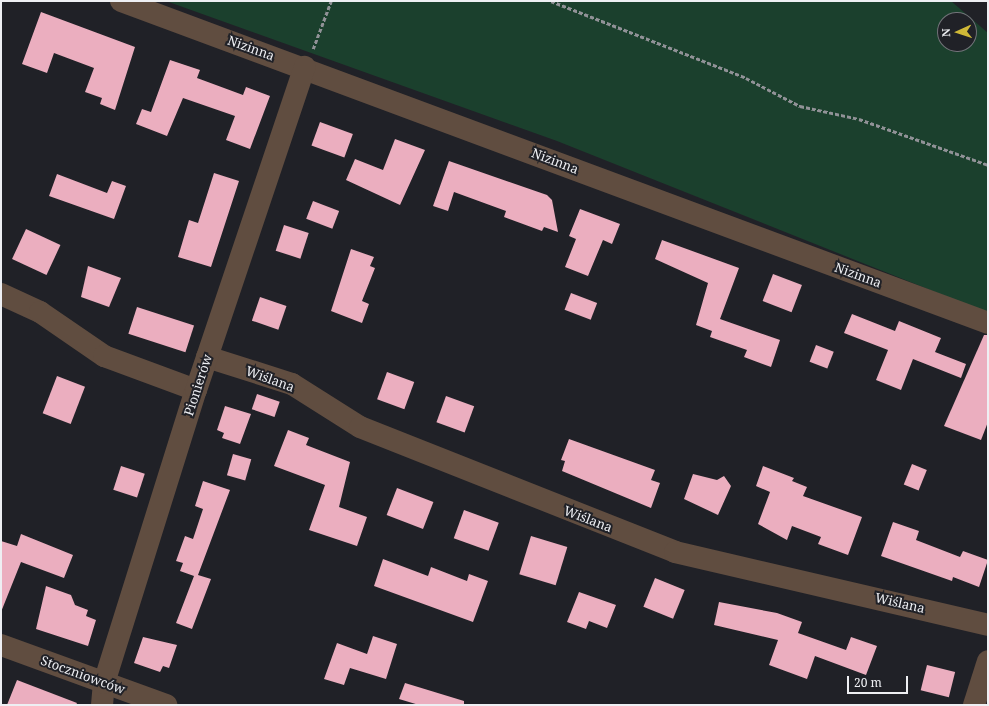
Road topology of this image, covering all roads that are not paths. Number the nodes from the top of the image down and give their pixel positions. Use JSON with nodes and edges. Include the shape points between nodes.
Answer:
{"nodes":[{"id":1,"x":121,"y":1,"type":"edge"},
{"id":2,"x":305,"y":67,"type":"junction"},
{"id":3,"x":1,"y":294,"type":"edge"},
{"id":4,"x":988,"y":323,"type":"edge"},
{"id":5,"x":207,"y":358,"type":"junction"},
{"id":6,"x":196,"y":390,"type":"junction"},
{"id":7,"x":988,"y":624,"type":"edge"},
{"id":8,"x":1,"y":645,"type":"edge"},
{"id":9,"x":988,"y":661,"type":"edge"},
{"id":10,"x":104,"y":683,"type":"junction"},
{"id":11,"x":102,"y":705,"type":"edge"},
{"id":12,"x":166,"y":705,"type":"edge"},
{"id":13,"x":974,"y":705,"type":"edge"}],
"edges":[{"from":1,"to":2,"type":"street","name":"Nizinna"},
{"from":2,"to":4,"type":"street","name":"Nizinna"},
{"from":2,"to":5,"type":"street","name":"Pionierów"},
{"from":3,"to":6,"type":"street","via":[[40,312],[104,356]]},
{"from":5,"to":6,"type":"street","name":"Pionierów"},
{"from":5,"to":7,"type":"street","name":"Wiślana","via":[[292,384],[360,427],[675,552]]},
{"from":6,"to":10,"type":"street","name":"Pionierów"},
{"from":8,"to":10,"type":"street","name":"Stoczniowców"},
{"from":9,"to":13,"type":"street"},
{"from":10,"to":11,"type":"street","name":"Pionierów"},
{"from":10,"to":12,"type":"street","name":"Stoczniowców"}]}
